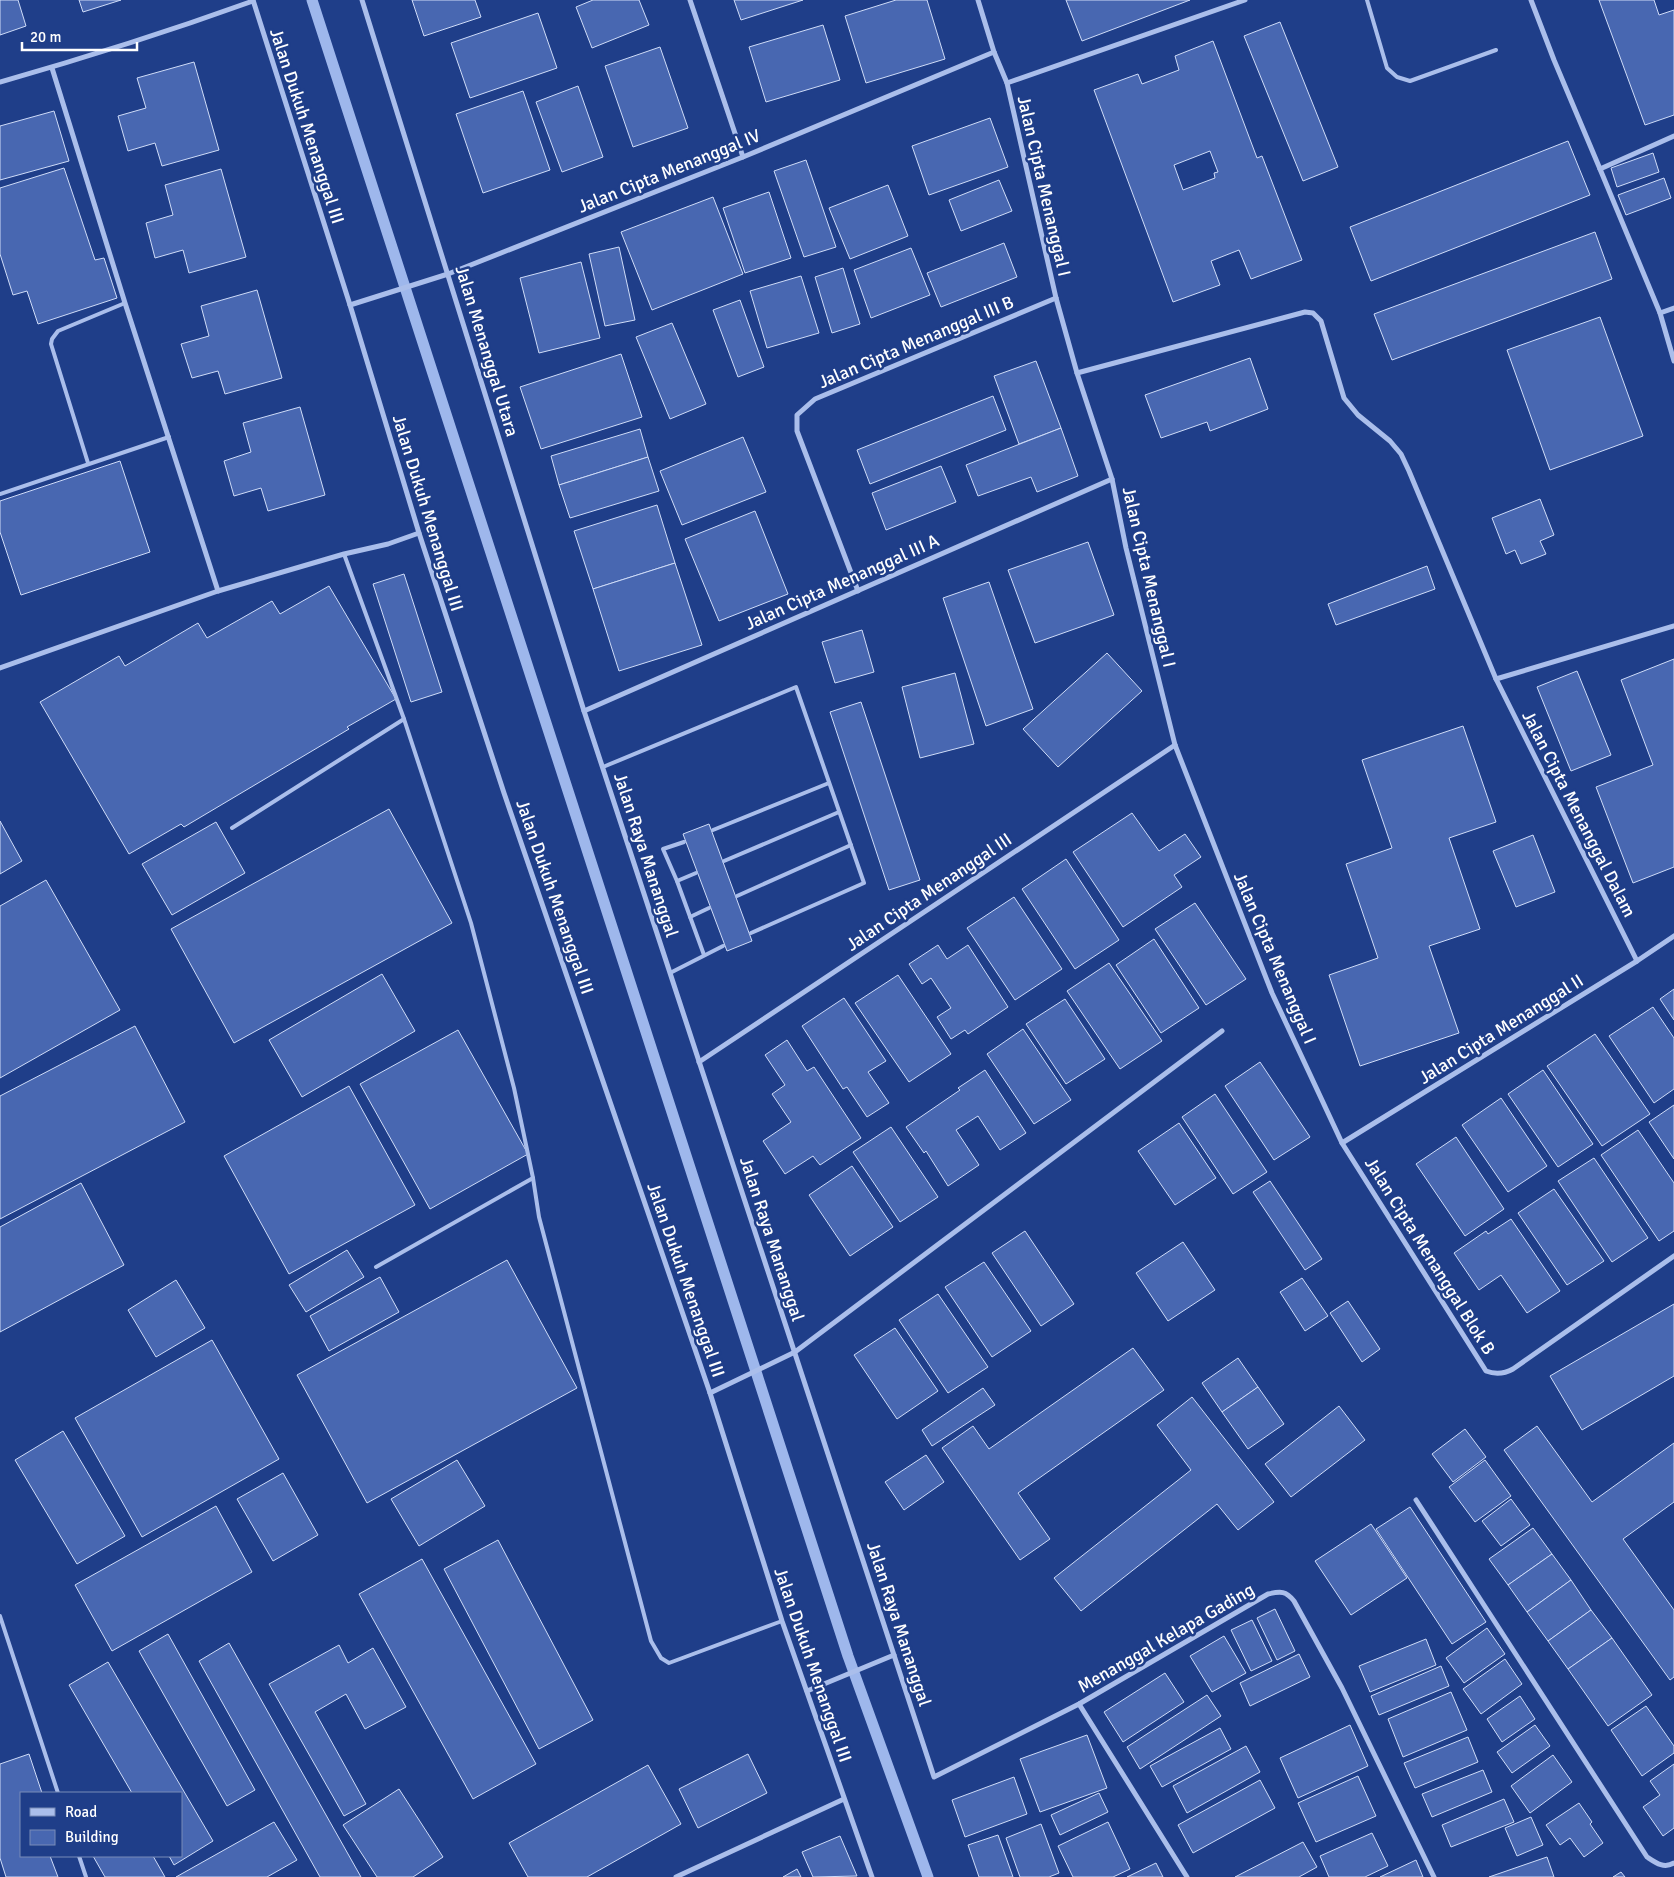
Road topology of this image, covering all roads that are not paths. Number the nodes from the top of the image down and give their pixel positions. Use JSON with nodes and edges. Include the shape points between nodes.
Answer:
{"nodes":[{"id":1,"x":362,"y":0,"type":"edge"},
{"id":2,"x":690,"y":0,"type":"edge"},
{"id":3,"x":978,"y":0,"type":"edge"},
{"id":4,"x":1245,"y":0,"type":"edge"},
{"id":5,"x":1367,"y":0,"type":"edge"},
{"id":6,"x":1531,"y":0,"type":"edge"},
{"id":7,"x":253,"y":1,"type":"edge"},
{"id":8,"x":1496,"y":50,"type":"dead end"},
{"id":9,"x":994,"y":52,"type":"junction"},
{"id":10,"x":52,"y":68,"type":"junction"},
{"id":11,"x":0,"y":82,"type":"edge"},
{"id":12,"x":1007,"y":84,"type":"junction"},
{"id":13,"x":1674,"y":136,"type":"edge"},
{"id":14,"x":743,"y":157,"type":"junction"},
{"id":15,"x":1600,"y":169,"type":"junction"},
{"id":16,"x":448,"y":274,"type":"junction"},
{"id":17,"x":1056,"y":298,"type":"junction"},
{"id":18,"x":125,"y":303,"type":"junction"},
{"id":19,"x":350,"y":305,"type":"junction"},
{"id":20,"x":1674,"y":308,"type":"edge"},
{"id":21,"x":1660,"y":313,"type":"junction"},
{"id":22,"x":1674,"y":361,"type":"edge"},
{"id":23,"x":1077,"y":373,"type":"junction"},
{"id":24,"x":169,"y":437,"type":"junction"},
{"id":25,"x":88,"y":463,"type":"junction"},
{"id":26,"x":1112,"y":479,"type":"junction"},
{"id":27,"x":0,"y":494,"type":"edge"},
{"id":28,"x":419,"y":533,"type":"junction"},
{"id":29,"x":344,"y":554,"type":"junction"},
{"id":30,"x":218,"y":591,"type":"junction"},
{"id":31,"x":858,"y":591,"type":"junction"},
{"id":32,"x":1674,"y":626,"type":"edge"},
{"id":33,"x":0,"y":668,"type":"edge"},
{"id":34,"x":1496,"y":679,"type":"junction"},
{"id":35,"x":584,"y":711,"type":"junction"},
{"id":36,"x":404,"y":719,"type":"junction"},
{"id":37,"x":1175,"y":745,"type":"junction"},
{"id":38,"x":602,"y":768,"type":"junction"},
{"id":39,"x":829,"y":783,"type":"junction"},
{"id":40,"x":839,"y":812,"type":"junction"},
{"id":41,"x":232,"y":828,"type":"dead end"},
{"id":42,"x":713,"y":830,"type":"dead end"},
{"id":43,"x":684,"y":842,"type":"dead end"},
{"id":44,"x":851,"y":845,"type":"junction"},
{"id":45,"x":724,"y":860,"type":"dead end"},
{"id":46,"x":696,"y":873,"type":"dead end"},
{"id":47,"x":677,"y":881,"type":"junction"},
{"id":48,"x":737,"y":896,"type":"dead end"},
{"id":49,"x":709,"y":908,"type":"dead end"},
{"id":50,"x":690,"y":917,"type":"junction"},
{"id":51,"x":751,"y":933,"type":"dead end"},
{"id":52,"x":1674,"y":936,"type":"edge"},
{"id":53,"x":723,"y":946,"type":"dead end"},
{"id":54,"x":704,"y":955,"type":"junction"},
{"id":55,"x":1637,"y":961,"type":"junction"},
{"id":56,"x":670,"y":973,"type":"junction"},
{"id":57,"x":1222,"y":1031,"type":"dead end"},
{"id":58,"x":699,"y":1062,"type":"junction"},
{"id":59,"x":1342,"y":1143,"type":"junction"},
{"id":60,"x":533,"y":1178,"type":"junction"},
{"id":61,"x":1674,"y":1256,"type":"edge"},
{"id":62,"x":376,"y":1267,"type":"dead end"},
{"id":63,"x":794,"y":1352,"type":"junction"},
{"id":64,"x":710,"y":1393,"type":"junction"},
{"id":65,"x":1416,"y":1500,"type":"dead end"},
{"id":66,"x":0,"y":1616,"type":"edge"},
{"id":67,"x":782,"y":1621,"type":"junction"},
{"id":68,"x":894,"y":1656,"type":"junction"},
{"id":69,"x":807,"y":1691,"type":"junction"},
{"id":70,"x":1079,"y":1704,"type":"junction"},
{"id":71,"x":934,"y":1777,"type":"joint"},
{"id":72,"x":58,"y":1792,"type":"edge"},
{"id":73,"x":844,"y":1798,"type":"junction"},
{"id":74,"x":79,"y":1857,"type":"edge"},
{"id":75,"x":1674,"y":1863,"type":"edge"},
{"id":76,"x":86,"y":1877,"type":"edge"},
{"id":77,"x":676,"y":1877,"type":"edge"},
{"id":78,"x":872,"y":1877,"type":"edge"},
{"id":79,"x":1186,"y":1877,"type":"edge"},
{"id":80,"x":1434,"y":1877,"type":"edge"}],
"edges":[{"from":1,"to":16,"type":"street","name":"Jalan Menanggal Utara"},
{"from":2,"to":14,"type":"street"},
{"from":3,"to":9,"type":"street","name":"Jalan Cipta Menanggal I"},
{"from":4,"to":12,"type":"street"},
{"from":5,"to":8,"type":"lane","via":[[1388,68],[1397,77],[1410,81]]},
{"from":6,"to":15,"type":"street"},
{"from":7,"to":10,"type":"street"},
{"from":7,"to":19,"type":"street","name":"Jalan Dukuh Menanggal III"},
{"from":9,"to":12,"type":"street","name":"Jalan Cipta Menanggal I"},
{"from":9,"to":14,"type":"street","name":"Jalan Cipta Menanggal IV"},
{"from":10,"to":11,"type":"street"},
{"from":10,"to":18,"type":"street"},
{"from":12,"to":17,"type":"street","name":"Jalan Cipta Menanggal I"},
{"from":13,"to":15,"type":"street"},
{"from":14,"to":16,"type":"street","name":"Jalan Cipta Menanggal IV"},
{"from":15,"to":21,"type":"street"},
{"from":16,"to":19,"type":"street","name":"Jalan Cipta Menanggal IV"},
{"from":16,"to":35,"type":"street","name":"Jalan Menanggal Utara"},
{"from":17,"to":23,"type":"street","name":"Jalan Cipta Menanggal I"},
{"from":17,"to":31,"type":"street","name":"Jalan Cipta Menanggal III B","via":[[815,399],[797,415],[797,431]]},
{"from":18,"to":24,"type":"street"},
{"from":18,"to":25,"type":"lane","via":[[58,331],[52,339]]},
{"from":19,"to":28,"type":"street","name":"Jalan Dukuh Menanggal III"},
{"from":20,"to":21,"type":"street"},
{"from":21,"to":22,"type":"street"},
{"from":23,"to":26,"type":"street","name":"Jalan Cipta Menanggal I"},
{"from":23,"to":34,"type":"street","name":"Jalan Cipta Menanggal Dalam","via":[[1305,312],[1313,313],[1321,320],[1344,398],[1358,415],[1390,441],[1409,470]]},
{"from":24,"to":25,"type":"lane"},
{"from":24,"to":30,"type":"street"},
{"from":25,"to":27,"type":"lane"},
{"from":26,"to":31,"type":"street","name":"Jalan Cipta Menanggal III A"},
{"from":26,"to":37,"type":"street","name":"Jalan Cipta Menanggal I"},
{"from":28,"to":29,"type":"street"},
{"from":28,"to":64,"type":"street","name":"Jalan Dukuh Menanggal III","via":[[504,793]]},
{"from":29,"to":30,"type":"street"},
{"from":29,"to":36,"type":"lane"},
{"from":30,"to":33,"type":"street"},
{"from":31,"to":35,"type":"street","name":"Jalan Cipta Menanggal III A"},
{"from":32,"to":34,"type":"street"},
{"from":34,"to":55,"type":"street","name":"Jalan Cipta Menanggal Dalam"},
{"from":35,"to":38,"type":"street","name":"Jalan Raya Mananggal"},
{"from":36,"to":41,"type":"lane"},
{"from":36,"to":60,"type":"lane","via":[[471,923],[514,1088]]},
{"from":37,"to":58,"type":"street","name":"Jalan Cipta Menanggal III"},
{"from":37,"to":59,"type":"street","name":"Jalan Cipta Menanggal I","via":[[1272,993]]},
{"from":38,"to":39,"type":"lane","via":[[796,687]]},
{"from":38,"to":56,"type":"street","name":"Jalan Raya Mananggal"},
{"from":39,"to":40,"type":"lane"},
{"from":39,"to":42,"type":"lane"},
{"from":40,"to":44,"type":"lane"},
{"from":40,"to":45,"type":"lane"},
{"from":43,"to":47,"type":"lane","via":[[663,849]]},
{"from":44,"to":48,"type":"lane"},
{"from":44,"to":51,"type":"lane","via":[[864,883]]},
{"from":46,"to":47,"type":"lane"},
{"from":47,"to":50,"type":"lane"},
{"from":49,"to":50,"type":"lane"},
{"from":50,"to":54,"type":"lane"},
{"from":52,"to":55,"type":"street","name":"Jalan Cipta Menanggal II"},
{"from":53,"to":54,"type":"lane"},
{"from":54,"to":56,"type":"lane"},
{"from":55,"to":59,"type":"street","name":"Jalan Cipta Menanggal II"},
{"from":56,"to":58,"type":"street","name":"Jalan Raya Mananggal"},
{"from":57,"to":63,"type":"street"},
{"from":58,"to":63,"type":"street","name":"Jalan Raya Mananggal"},
{"from":59,"to":61,"type":"street","name":"Jalan Cipta Menanggal Blok B","via":[[1486,1371],[1494,1374],[1513,1369]]},
{"from":60,"to":62,"type":"lane"},
{"from":60,"to":67,"type":"lane","via":[[539,1217],[651,1641],[661,1658],[669,1664]]},
{"from":63,"to":64,"type":"street"},
{"from":63,"to":68,"type":"street","name":"Jalan Raya Mananggal"},
{"from":64,"to":67,"type":"street","name":"Jalan Dukuh Menanggal III"},
{"from":65,"to":75,"type":"street","via":[[1647,1857],[1664,1866]]},
{"from":66,"to":72,"type":"lane"},
{"from":67,"to":69,"type":"street","name":"Jalan Dukuh Menanggal III"},
{"from":68,"to":69,"type":"street"},
{"from":68,"to":71,"type":"street","name":"Jalan Raya Mananggal"},
{"from":69,"to":73,"type":"street","name":"Jalan Dukuh Menanggal III"},
{"from":70,"to":71,"type":"street","name":"Menanggal Kelapa Gading"},
{"from":70,"to":79,"type":"street"},
{"from":70,"to":80,"type":"street","name":"Menanggal Kelapa Gading","via":[[1268,1594],[1287,1593],[1342,1688]]},
{"from":73,"to":77,"type":"street"},
{"from":73,"to":78,"type":"street","name":"Jalan Dukuh Menanggal III"},
{"from":74,"to":76,"type":"lane"}]}
